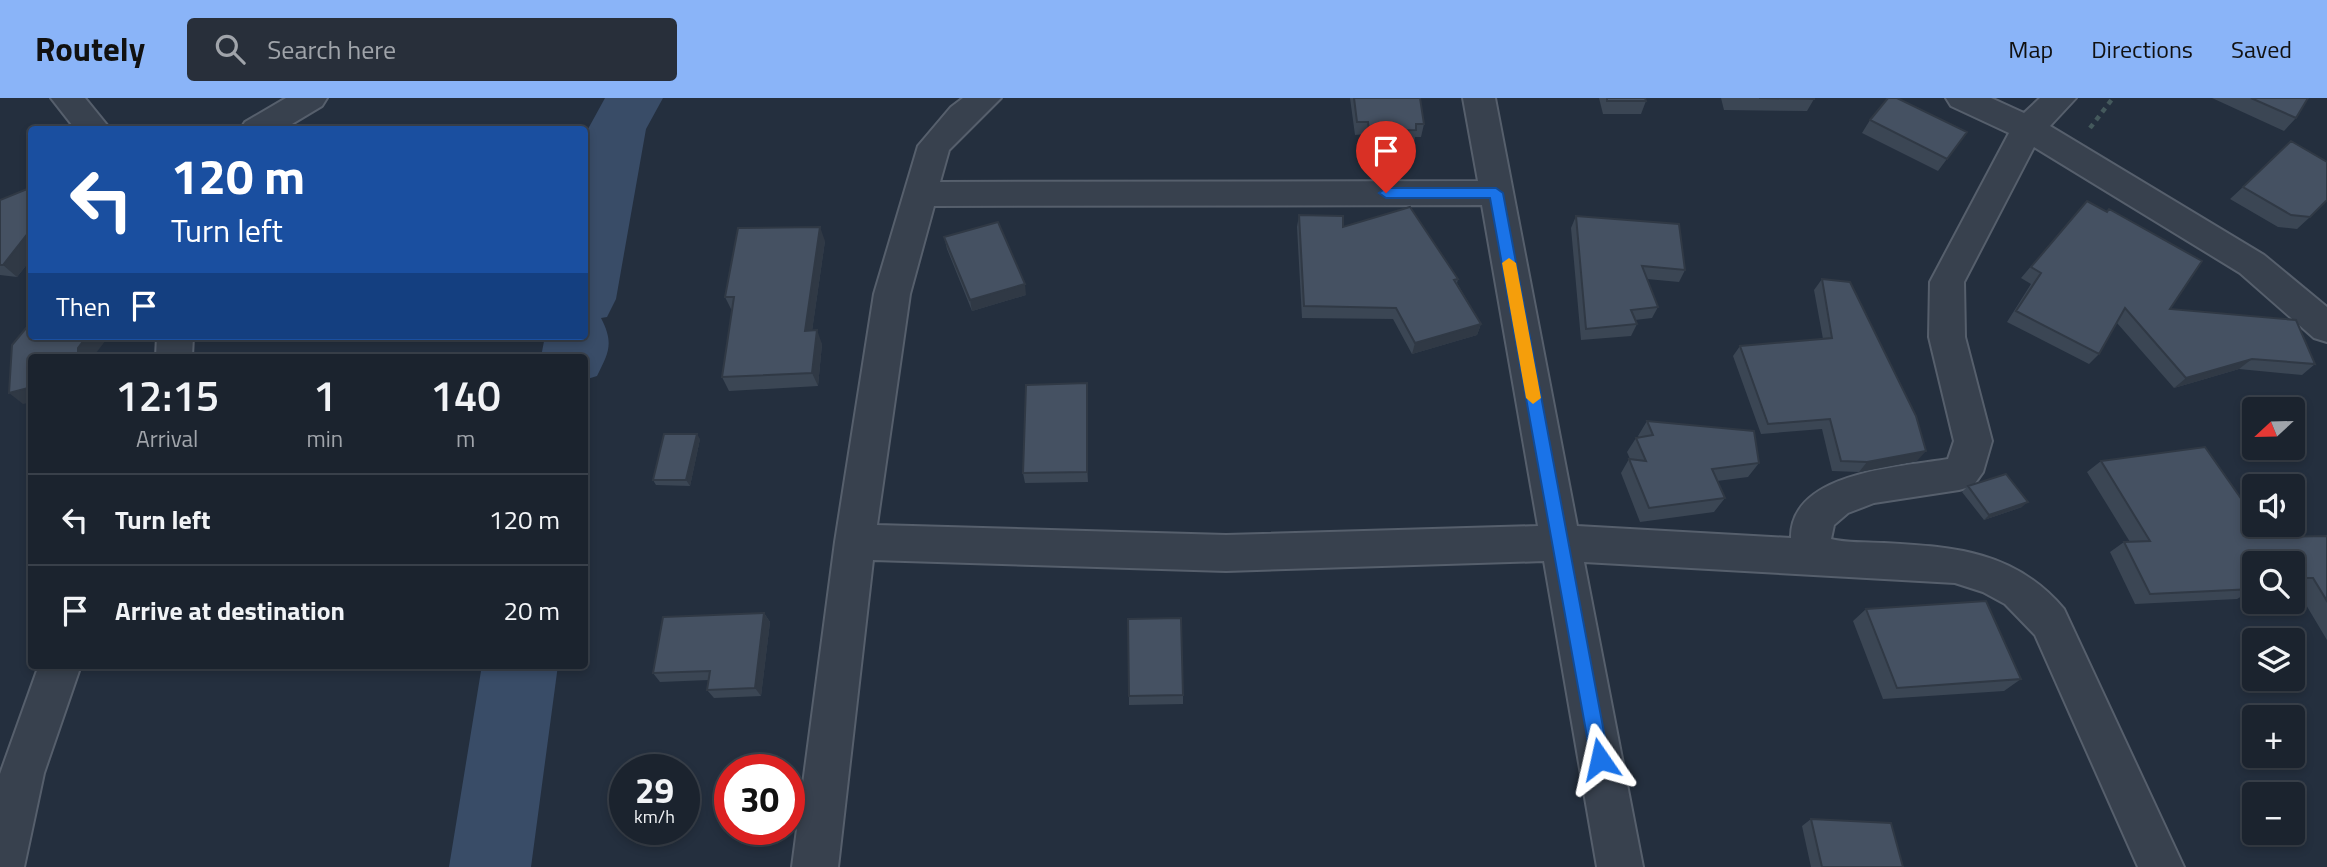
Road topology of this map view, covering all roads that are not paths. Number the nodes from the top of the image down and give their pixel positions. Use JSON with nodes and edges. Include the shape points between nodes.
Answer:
{"nodes":[{"id":1,"x":67,"y":98,"type":"edge"},
{"id":2,"x":311,"y":98,"type":"edge"},
{"id":3,"x":985,"y":98,"type":"edge"},
{"id":4,"x":1479,"y":98,"type":"edge"},
{"id":5,"x":1962,"y":98,"type":"edge"},
{"id":6,"x":2060,"y":98,"type":"edge"},
{"id":7,"x":92,"y":126,"type":"edge"},
{"id":8,"x":263,"y":126,"type":"edge"},
{"id":9,"x":2028,"y":128,"type":"junction"},
{"id":10,"x":1496,"y":193,"type":"junction"},
{"id":11,"x":920,"y":194,"type":"junction"},
{"id":12,"x":2327,"y":328,"type":"edge"},
{"id":13,"x":856,"y":542,"type":"junction"},
{"id":14,"x":1560,"y":543,"type":"junction"},
{"id":15,"x":1814,"y":556,"type":"junction"},
{"id":16,"x":58,"y":669,"type":"edge"},
{"id":17,"x":11,"y":768,"type":"edge"},
{"id":18,"x":1,"y":867,"type":"edge"},
{"id":19,"x":815,"y":867,"type":"edge"},
{"id":20,"x":1620,"y":867,"type":"edge"},
{"id":21,"x":2161,"y":867,"type":"edge"}],
"edges":[{"from":1,"to":7,"type":"street"},
{"from":2,"to":8,"type":"street"},
{"from":3,"to":11,"type":"street","via":[[934,146]]},
{"from":4,"to":10,"type":"street"},
{"from":5,"to":9,"type":"street"},
{"from":6,"to":9,"type":"street"},
{"from":9,"to":12,"type":"street","via":[[2252,264]]},
{"from":9,"to":15,"type":"street","via":[[1947,282],[1947,337],[1973,441],[1970,461],[1959,474],[1839,495],[1818,514],[1810,532]]},
{"from":10,"to":11,"type":"street"},
{"from":10,"to":14,"type":"street"},
{"from":11,"to":13,"type":"street","via":[[892,294]]},
{"from":13,"to":14,"type":"street","via":[[1226,553]]},
{"from":13,"to":19,"type":"street"},
{"from":14,"to":15,"type":"street"},
{"from":14,"to":20,"type":"street"},
{"from":15,"to":21,"type":"street","via":[[1955,565],[1996,576],[2031,598],[2050,622]]},
{"from":16,"to":17,"type":"street"},
{"from":17,"to":18,"type":"street"}]}
